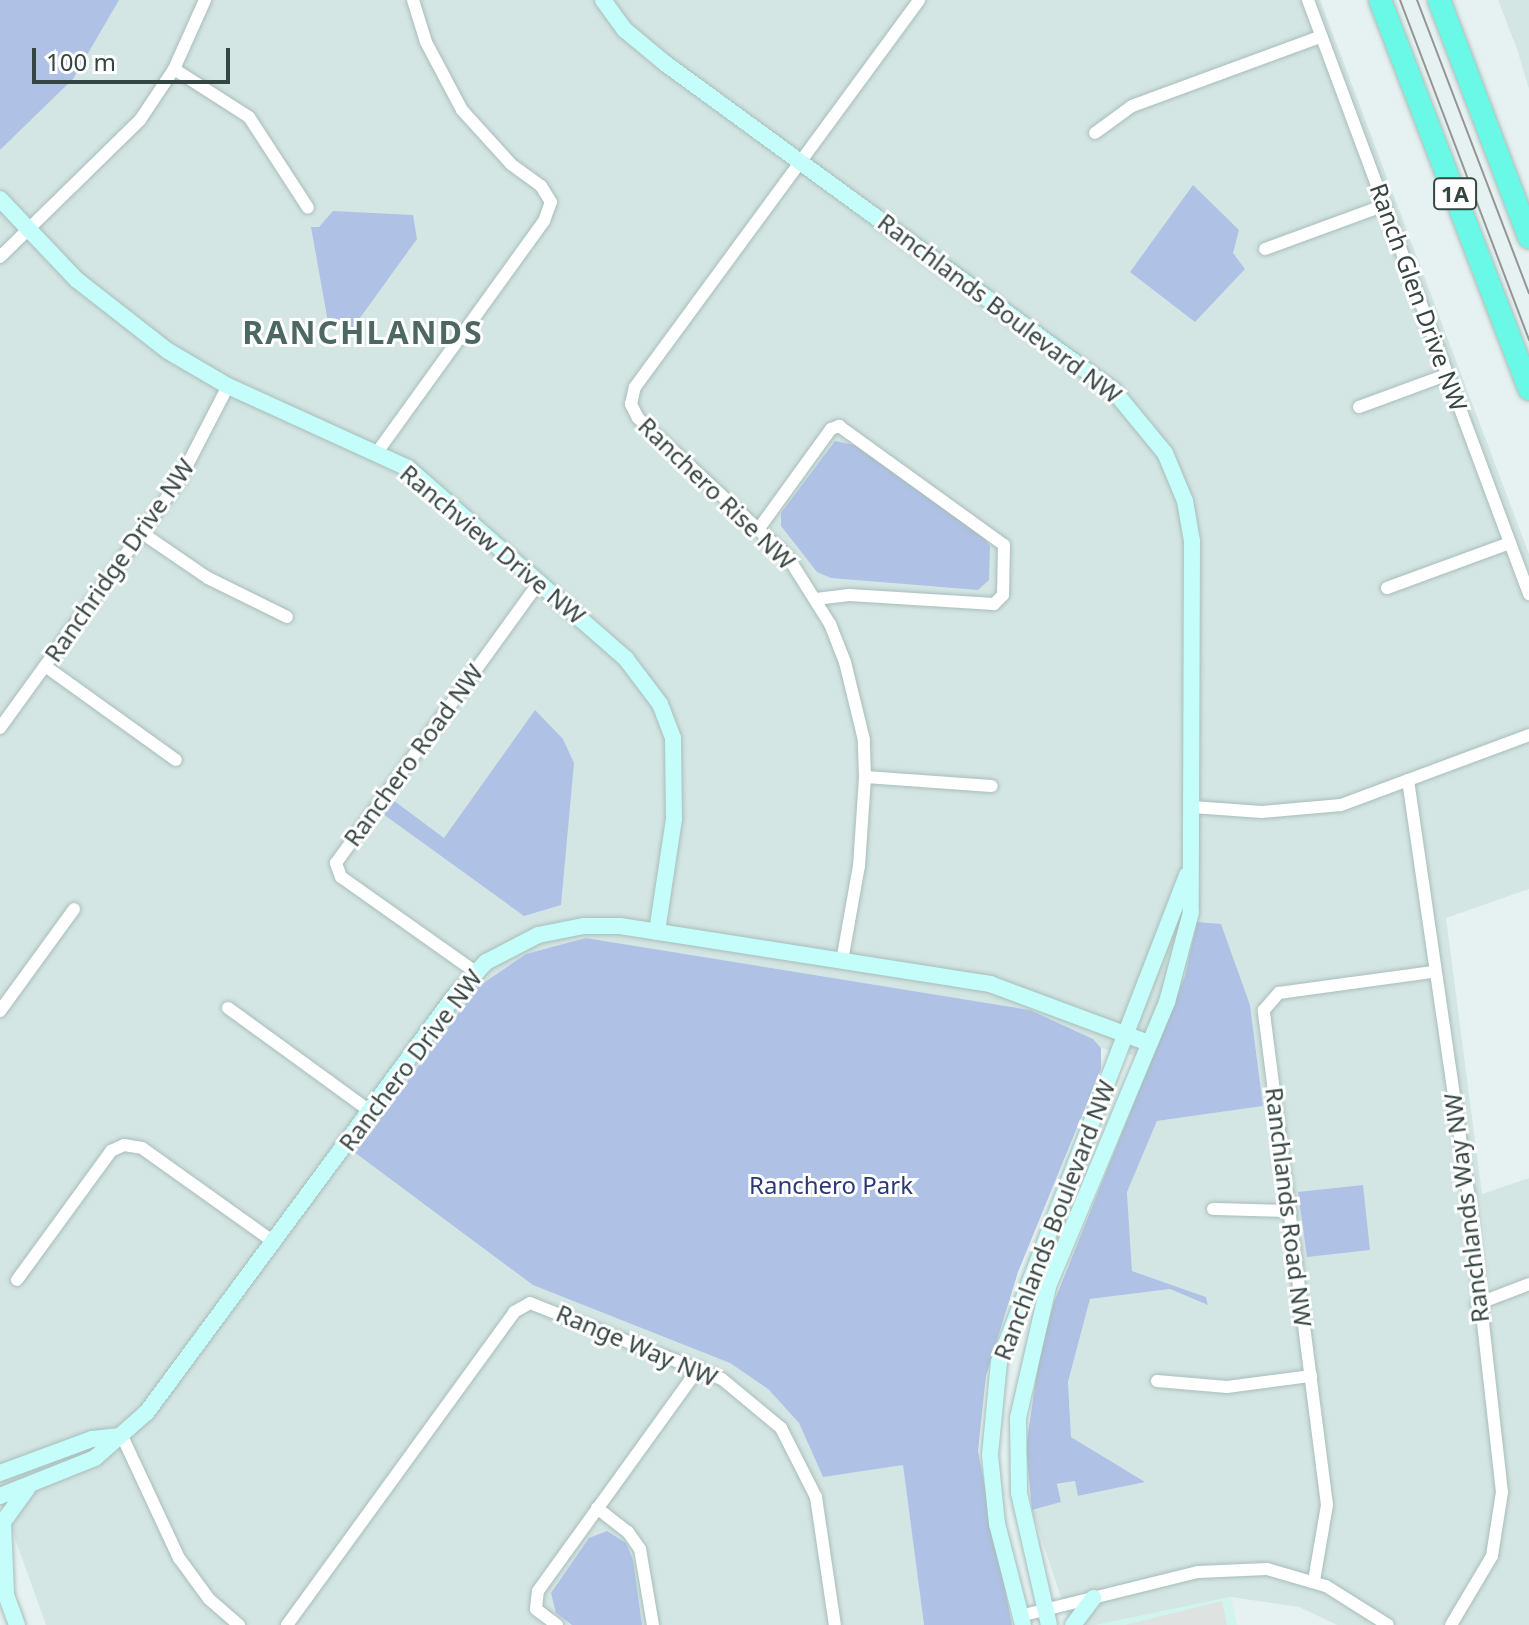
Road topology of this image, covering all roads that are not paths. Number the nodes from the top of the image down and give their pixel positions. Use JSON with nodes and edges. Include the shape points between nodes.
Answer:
{"nodes":[{"id":1,"x":205,"y":0,"type":"edge"},
{"id":2,"x":413,"y":0,"type":"edge"},
{"id":3,"x":603,"y":0,"type":"edge"},
{"id":4,"x":919,"y":0,"type":"edge"},
{"id":5,"x":1308,"y":0,"type":"edge"},
{"id":6,"x":1380,"y":0,"type":"edge"},
{"id":7,"x":1439,"y":0,"type":"edge"},
{"id":8,"x":1322,"y":36,"type":"junction"},
{"id":9,"x":174,"y":69,"type":"junction"},
{"id":10,"x":1095,"y":133,"type":"dead end"},
{"id":11,"x":802,"y":161,"type":"junction"},
{"id":12,"x":0,"y":199,"type":"edge"},
{"id":13,"x":1385,"y":205,"type":"junction"},
{"id":14,"x":308,"y":208,"type":"dead end"},
{"id":15,"x":29,"y":229,"type":"junction"},
{"id":16,"x":1529,"y":237,"type":"edge"},
{"id":17,"x":1265,"y":249,"type":"dead end"},
{"id":18,"x":0,"y":257,"type":"edge"},
{"id":19,"x":1446,"y":375,"type":"junction"},
{"id":20,"x":228,"y":386,"type":"junction"},
{"id":21,"x":1529,"y":389,"type":"edge"},
{"id":22,"x":1359,"y":407,"type":"dead end"},
{"id":23,"x":378,"y":451,"type":"junction"},
{"id":24,"x":760,"y":527,"type":"junction"},
{"id":25,"x":142,"y":533,"type":"junction"},
{"id":26,"x":1510,"y":543,"type":"junction"},
{"id":27,"x":540,"y":581,"type":"junction"},
{"id":28,"x":1387,"y":588,"type":"dead end"},
{"id":29,"x":1529,"y":594,"type":"edge"},
{"id":30,"x":816,"y":599,"type":"junction"},
{"id":31,"x":287,"y":617,"type":"dead end"},
{"id":32,"x":45,"y":666,"type":"junction"},
{"id":33,"x":0,"y":728,"type":"edge"},
{"id":34,"x":1529,"y":735,"type":"edge"},
{"id":35,"x":176,"y":760,"type":"dead end"},
{"id":36,"x":865,"y":777,"type":"junction"},
{"id":37,"x":1408,"y":780,"type":"junction"},
{"id":38,"x":992,"y":786,"type":"dead end"},
{"id":39,"x":1192,"y":807,"type":"junction"},
{"id":40,"x":1188,"y":874,"type":"junction"},
{"id":41,"x":74,"y":909,"type":"dead end"},
{"id":42,"x":657,"y":932,"type":"junction"},
{"id":43,"x":842,"y":961,"type":"junction"},
{"id":44,"x":474,"y":971,"type":"junction"},
{"id":45,"x":1433,"y":972,"type":"junction"},
{"id":46,"x":228,"y":1008,"type":"dead end"},
{"id":47,"x":0,"y":1011,"type":"edge"},
{"id":48,"x":1125,"y":1034,"type":"junction"},
{"id":49,"x":1149,"y":1043,"type":"junction"},
{"id":50,"x":370,"y":1111,"type":"junction"},
{"id":51,"x":1213,"y":1209,"type":"dead end"},
{"id":52,"x":1290,"y":1211,"type":"junction"},
{"id":53,"x":275,"y":1243,"type":"junction"},
{"id":54,"x":17,"y":1280,"type":"dead end"},
{"id":55,"x":1529,"y":1284,"type":"edge"},
{"id":56,"x":1477,"y":1304,"type":"junction"},
{"id":57,"x":699,"y":1368,"type":"junction"},
{"id":58,"x":1311,"y":1376,"type":"junction"},
{"id":59,"x":1157,"y":1381,"type":"dead end"},
{"id":60,"x":122,"y":1436,"type":"junction"},
{"id":61,"x":0,"y":1473,"type":"edge"},
{"id":62,"x":32,"y":1484,"type":"junction"},
{"id":63,"x":0,"y":1496,"type":"edge"},
{"id":64,"x":597,"y":1508,"type":"junction"},
{"id":65,"x":1314,"y":1581,"type":"junction"},
{"id":66,"x":3,"y":1586,"type":"edge"},
{"id":67,"x":1093,"y":1598,"type":"junction"},
{"id":68,"x":1046,"y":1617,"type":"edge"},
{"id":69,"x":1022,"y":1620,"type":"edge"},
{"id":70,"x":17,"y":1625,"type":"edge"},
{"id":71,"x":239,"y":1625,"type":"edge"},
{"id":72,"x":287,"y":1625,"type":"edge"},
{"id":73,"x":557,"y":1625,"type":"edge"},
{"id":74,"x":653,"y":1625,"type":"edge"},
{"id":75,"x":835,"y":1625,"type":"edge"},
{"id":76,"x":1073,"y":1625,"type":"edge"},
{"id":77,"x":1388,"y":1625,"type":"edge"},
{"id":78,"x":1451,"y":1625,"type":"edge"}],
"edges":[{"from":1,"to":9,"type":"street"},
{"from":2,"to":23,"type":"street","via":[[426,42],[462,110],[551,202],[544,221]]},
{"from":3,"to":11,"type":"street","name":"Ranchlands Boulevard NW","via":[[643,46]]},
{"from":4,"to":11,"type":"street"},
{"from":5,"to":8,"type":"street","name":"Ranch Glen Drive NW"},
{"from":6,"to":21,"type":"highway","number":"1A"},
{"from":7,"to":16,"type":"highway","number":"1A"},
{"from":8,"to":10,"type":"street","via":[[1132,106]]},
{"from":8,"to":13,"type":"street","name":"Ranch Glen Drive NW"},
{"from":9,"to":14,"type":"street","via":[[249,117]]},
{"from":9,"to":15,"type":"street","via":[[119,145]]},
{"from":11,"to":24,"type":"street","name":"Ranchero Rise NW","via":[[635,387],[631,404],[638,418]]},
{"from":11,"to":39,"type":"street","name":"Ranchlands Boulevard NW","via":[[1096,376],[1141,417],[1165,453],[1185,501],[1192,541]]},
{"from":12,"to":15,"type":"street","name":"Ranchview Drive NW"},
{"from":13,"to":17,"type":"street"},
{"from":13,"to":19,"type":"street","name":"Ranch Glen Drive NW"},
{"from":15,"to":18,"type":"street"},
{"from":15,"to":20,"type":"street","name":"Ranchview Drive NW","via":[[129,324]]},
{"from":19,"to":22,"type":"street"},
{"from":19,"to":26,"type":"street","name":"Ranch Glen Drive NW"},
{"from":20,"to":23,"type":"street","name":"Ranchview Drive NW"},
{"from":20,"to":25,"type":"street","name":"Ranchridge Drive NW","via":[[180,479]]},
{"from":23,"to":27,"type":"street","name":"Ranchview Drive NW","via":[[432,486]]},
{"from":24,"to":30,"type":"street","name":"Ranchero Rise NW"},
{"from":24,"to":30,"type":"street","via":[[831,429],[839,426],[1005,546],[1003,595],[994,604],[849,595]]},
{"from":25,"to":31,"type":"street","via":[[208,578]]},
{"from":25,"to":32,"type":"street","name":"Ranchridge Drive NW"},
{"from":26,"to":28,"type":"street"},
{"from":26,"to":29,"type":"street","name":"Ranch Glen Drive NW"},
{"from":27,"to":42,"type":"street","name":"Ranchview Drive NW","via":[[626,659],[669,723],[677,784]]},
{"from":27,"to":44,"type":"street","name":"Ranchero Road NW","via":[[336,863],[341,877]]},
{"from":30,"to":36,"type":"street","name":"Ranchero Rise NW","via":[[852,685],[864,740]]},
{"from":32,"to":33,"type":"street","name":"Ranchridge Drive NW"},
{"from":32,"to":35,"type":"street"},
{"from":34,"to":37,"type":"street"},
{"from":36,"to":38,"type":"street"},
{"from":36,"to":43,"type":"street","name":"Ranchero Rise NW","via":[[859,866]]},
{"from":37,"to":39,"type":"street","via":[[1322,809]]},
{"from":37,"to":45,"type":"street","name":"Ranchlands Way NW"},
{"from":39,"to":40,"type":"street","name":"Ranchlands Boulevard NW"},
{"from":40,"to":48,"type":"street","name":"Ranchlands Boulevard NW"},
{"from":40,"to":49,"type":"street","name":"Ranchlands Boulevard NW","via":[[1191,912],[1184,947]]},
{"from":41,"to":47,"type":"street"},
{"from":42,"to":43,"type":"street","name":"Ranchero Drive NW"},
{"from":42,"to":44,"type":"street","name":"Ranchero Drive NW","via":[[620,926],[567,928],[509,948]]},
{"from":43,"to":48,"type":"street","name":"Ranchero Drive NW","via":[[1008,989]]},
{"from":44,"to":50,"type":"street","name":"Ranchero Drive NW"},
{"from":45,"to":52,"type":"street","name":"Ranchlands Road NW","via":[[1279,993],[1267,1004]]},
{"from":45,"to":56,"type":"street","name":"Ranchlands Way NW","via":[[1469,1198]]},
{"from":46,"to":50,"type":"street"},
{"from":48,"to":49,"type":"street","name":"Ranchero Drive NW"},
{"from":48,"to":69,"type":"street","name":"Ranchlands Boulevard NW","via":[[999,1362],[990,1455],[997,1524]]},
{"from":49,"to":68,"type":"street","name":"Ranchlands Boulevard NW","via":[[1070,1230],[1026,1369],[1018,1418],[1019,1493]]},
{"from":50,"to":53,"type":"street","name":"Ranchero Drive NW"},
{"from":51,"to":52,"type":"street"},
{"from":52,"to":58,"type":"street","name":"Ranchlands Road NW"},
{"from":53,"to":54,"type":"street","via":[[142,1148],[124,1145],[111,1151]]},
{"from":53,"to":60,"type":"street","name":"Ranchero Drive NW","via":[[179,1373]]},
{"from":55,"to":56,"type":"street"},
{"from":56,"to":78,"type":"street","name":"Ranchlands Way NW","via":[[1502,1492],[1492,1556]]},
{"from":57,"to":64,"type":"street"},
{"from":57,"to":72,"type":"street","name":"Range Way NW","via":[[538,1304],[520,1307]]},
{"from":57,"to":75,"type":"street","name":"Range Way NW","via":[[754,1402],[781,1428],[797,1454],[816,1497]]},
{"from":58,"to":59,"type":"street","via":[[1227,1387]]},
{"from":58,"to":65,"type":"street","name":"Ranchlands Road NW","via":[[1327,1505]]},
{"from":60,"to":61,"type":"street","via":[[92,1439]]},
{"from":60,"to":62,"type":"street","name":"Ranchero Drive NW","via":[[95,1458]]},
{"from":60,"to":71,"type":"street","via":[[184,1567]]},
{"from":62,"to":63,"type":"street","name":"Ranchero Drive NW"},
{"from":62,"to":66,"type":"street","via":[[16,1498],[3,1522]]},
{"from":64,"to":73,"type":"street","via":[[534,1599],[536,1609]]},
{"from":64,"to":74,"type":"street","via":[[628,1532],[640,1549]]},
{"from":65,"to":67,"type":"street","via":[[1267,1569],[1234,1568]]},
{"from":65,"to":77,"type":"street"},
{"from":66,"to":70,"type":"street"},
{"from":67,"to":68,"type":"street"},
{"from":67,"to":76,"type":"street"},
{"from":68,"to":69,"type":"street"}]}
